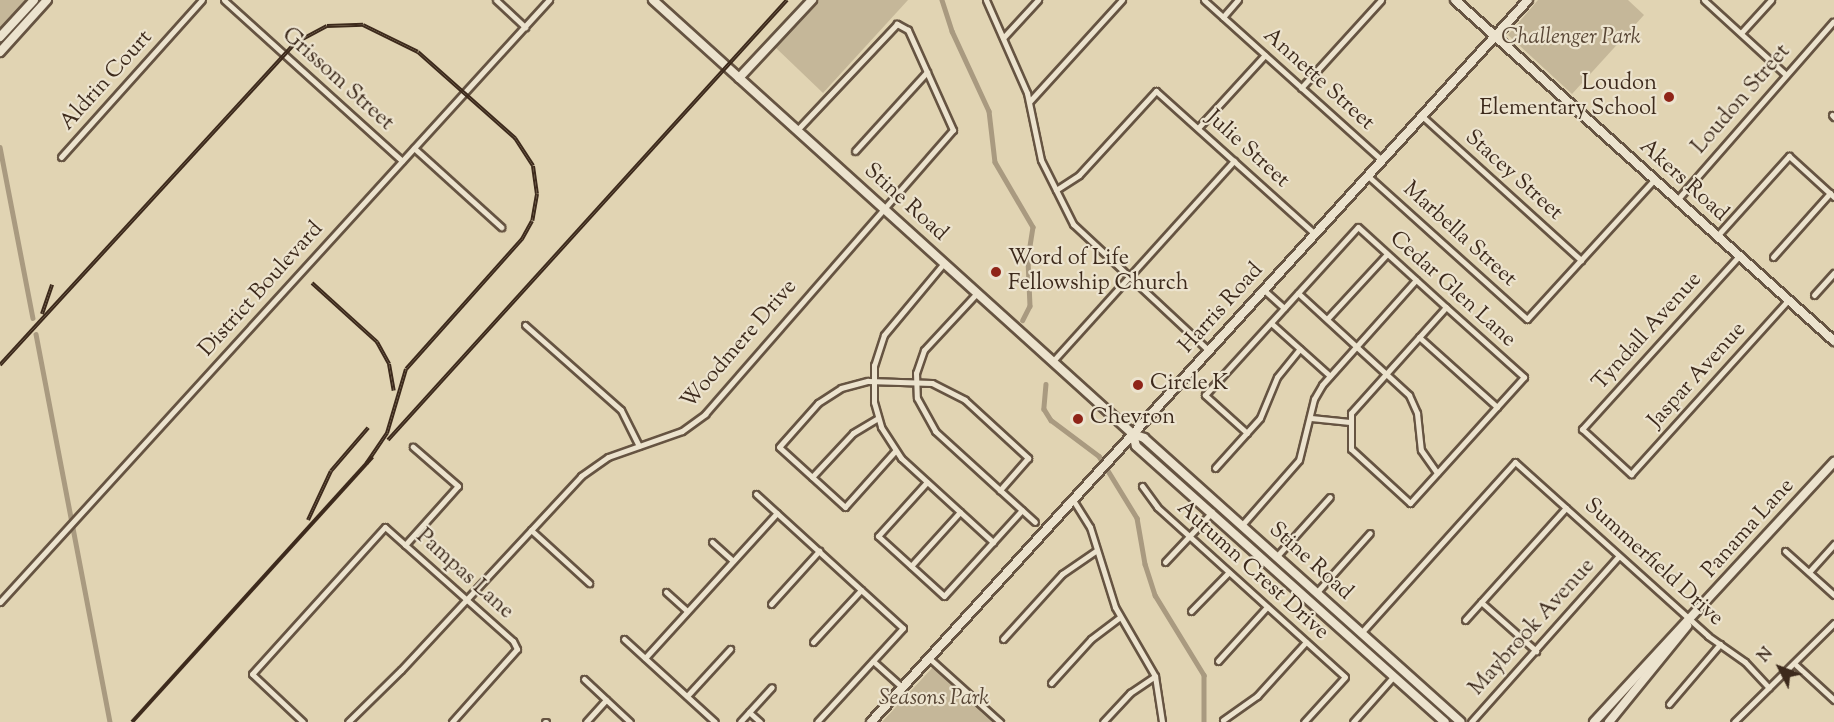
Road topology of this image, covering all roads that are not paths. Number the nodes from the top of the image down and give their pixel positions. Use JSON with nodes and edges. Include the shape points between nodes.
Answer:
{"nodes":[{"id":1,"x":34,"y":0,"type":"edge"},
{"id":2,"x":39,"y":0,"type":"edge"},
{"id":3,"x":47,"y":0,"type":"edge"},
{"id":4,"x":202,"y":0,"type":"edge"},
{"id":5,"x":224,"y":0,"type":"edge"},
{"id":6,"x":496,"y":0,"type":"edge"},
{"id":7,"x":549,"y":0,"type":"edge"},
{"id":8,"x":653,"y":0,"type":"edge"},
{"id":9,"x":812,"y":0,"type":"edge"},
{"id":10,"x":986,"y":0,"type":"edge"},
{"id":11,"x":1038,"y":0,"type":"edge"},
{"id":12,"x":1122,"y":0,"type":"edge"},
{"id":13,"x":1204,"y":0,"type":"edge"},
{"id":14,"x":1238,"y":0,"type":"edge"},
{"id":15,"x":1381,"y":0,"type":"edge"},
{"id":16,"x":1455,"y":0,"type":"edge"},
{"id":17,"x":1528,"y":0,"type":"edge"},
{"id":18,"x":1704,"y":0,"type":"edge"},
{"id":19,"x":1771,"y":0,"type":"edge"},
{"id":20,"x":33,"y":15,"type":"junction"},
{"id":21,"x":1223,"y":17,"type":"junction"},
{"id":22,"x":1833,"y":22,"type":"edge"},
{"id":23,"x":525,"y":27,"type":"junction"},
{"id":24,"x":6,"y":30,"type":"junction"},
{"id":25,"x":1740,"y":33,"type":"junction"},
{"id":26,"x":1495,"y":36,"type":"junction"},
{"id":27,"x":0,"y":38,"type":"edge"},
{"id":28,"x":1003,"y":38,"type":"junction"},
{"id":29,"x":0,"y":52,"type":"edge"},
{"id":30,"x":1265,"y":55,"type":"junction"},
{"id":31,"x":927,"y":72,"type":"junction"},
{"id":32,"x":1786,"y":75,"type":"junction"},
{"id":33,"x":739,"y":78,"type":"junction"},
{"id":34,"x":1301,"y":88,"type":"junction"},
{"id":35,"x":1030,"y":101,"type":"junction"},
{"id":36,"x":1422,"y":116,"type":"junction"},
{"id":37,"x":1198,"y":128,"type":"junction"},
{"id":38,"x":797,"y":130,"type":"junction"},
{"id":39,"x":414,"y":148,"type":"junction"},
{"id":40,"x":855,"y":151,"type":"dead end"},
{"id":41,"x":61,"y":157,"type":"dead end"},
{"id":42,"x":1382,"y":160,"type":"junction"},
{"id":43,"x":402,"y":161,"type":"junction"},
{"id":44,"x":1234,"y":161,"type":"junction"},
{"id":45,"x":1368,"y":176,"type":"junction"},
{"id":46,"x":1654,"y":180,"type":"junction"},
{"id":47,"x":1056,"y":190,"type":"junction"},
{"id":48,"x":1832,"y":195,"type":"edge"},
{"id":49,"x":1677,"y":200,"type":"junction"},
{"id":50,"x":882,"y":207,"type":"junction"},
{"id":51,"x":501,"y":226,"type":"dead end"},
{"id":52,"x":1315,"y":234,"type":"junction"},
{"id":53,"x":1717,"y":236,"type":"junction"},
{"id":54,"x":1387,"y":254,"type":"junction"},
{"id":55,"x":1739,"y":256,"type":"junction"},
{"id":56,"x":1773,"y":257,"type":"dead end"},
{"id":57,"x":1581,"y":260,"type":"junction"},
{"id":58,"x":945,"y":263,"type":"junction"},
{"id":59,"x":1834,"y":273,"type":"edge"},
{"id":60,"x":1128,"y":278,"type":"junction"},
{"id":61,"x":1416,"y":280,"type":"junction"},
{"id":62,"x":1264,"y":290,"type":"junction"},
{"id":63,"x":977,"y":293,"type":"junction"},
{"id":64,"x":1298,"y":293,"type":"junction"},
{"id":65,"x":1814,"y":295,"type":"dead end"},
{"id":66,"x":1788,"y":300,"type":"junction"},
{"id":67,"x":1446,"y":307,"type":"junction"},
{"id":68,"x":1284,"y":308,"type":"junction"},
{"id":69,"x":1327,"y":319,"type":"junction"},
{"id":70,"x":1271,"y":322,"type":"junction"},
{"id":71,"x":525,"y":325,"type":"dead end"},
{"id":72,"x":1419,"y":337,"type":"junction"},
{"id":73,"x":1834,"y":342,"type":"edge"},
{"id":74,"x":1357,"y":346,"type":"junction"},
{"id":75,"x":1300,"y":349,"type":"junction"},
{"id":76,"x":1209,"y":351,"type":"junction"},
{"id":77,"x":1053,"y":361,"type":"junction"},
{"id":78,"x":1386,"y":372,"type":"junction"},
{"id":79,"x":1330,"y":376,"type":"junction"},
{"id":80,"x":872,"y":381,"type":"junction"},
{"id":81,"x":915,"y":381,"type":"junction"},
{"id":82,"x":1497,"y":407,"type":"junction"},
{"id":83,"x":878,"y":418,"type":"junction"},
{"id":84,"x":1311,"y":418,"type":"junction"},
{"id":85,"x":1350,"y":422,"type":"junction"},
{"id":86,"x":1133,"y":434,"type":"junction"},
{"id":87,"x":1247,"y":434,"type":"junction"},
{"id":88,"x":639,"y":446,"type":"junction"},
{"id":89,"x":413,"y":447,"type":"dead end"},
{"id":90,"x":895,"y":451,"type":"junction"},
{"id":91,"x":1834,"y":462,"type":"edge"},
{"id":92,"x":1215,"y":468,"type":"dead end"},
{"id":93,"x":1437,"y":473,"type":"junction"},
{"id":94,"x":1631,"y":474,"type":"joint"},
{"id":95,"x":812,"y":477,"type":"junction"},
{"id":96,"x":927,"y":482,"type":"junction"},
{"id":97,"x":1142,"y":486,"type":"dead end"},
{"id":98,"x":1000,"y":490,"type":"junction"},
{"id":99,"x":756,"y":494,"type":"dead end"},
{"id":100,"x":1330,"y":497,"type":"dead end"},
{"id":101,"x":1196,"y":498,"type":"junction"},
{"id":102,"x":1073,"y":500,"type":"junction"},
{"id":103,"x":1566,"y":508,"type":"junction"},
{"id":104,"x":1022,"y":510,"type":"junction"},
{"id":105,"x":960,"y":512,"type":"junction"},
{"id":106,"x":1212,"y":512,"type":"junction"},
{"id":107,"x":777,"y":513,"type":"junction"},
{"id":108,"x":1035,"y":522,"type":"dead end"},
{"id":109,"x":1242,"y":525,"type":"junction"},
{"id":110,"x":531,"y":530,"type":"junction"},
{"id":111,"x":1370,"y":533,"type":"dead end"},
{"id":112,"x":1190,"y":537,"type":"junction"},
{"id":113,"x":712,"y":542,"type":"dead end"},
{"id":114,"x":993,"y":542,"type":"junction"},
{"id":115,"x":1834,"y":544,"type":"edge"},
{"id":116,"x":405,"y":545,"type":"junction"},
{"id":117,"x":1097,"y":550,"type":"junction"},
{"id":118,"x":819,"y":551,"type":"junction"},
{"id":119,"x":1785,"y":551,"type":"dead end"},
{"id":120,"x":1277,"y":556,"type":"junction"},
{"id":121,"x":1619,"y":556,"type":"junction"},
{"id":122,"x":733,"y":561,"type":"junction"},
{"id":123,"x":1165,"y":562,"type":"dead end"},
{"id":124,"x":911,"y":566,"type":"junction"},
{"id":125,"x":1228,"y":572,"type":"junction"},
{"id":126,"x":1809,"y":572,"type":"junction"},
{"id":127,"x":589,"y":583,"type":"dead end"},
{"id":128,"x":861,"y":590,"type":"junction"},
{"id":129,"x":666,"y":592,"type":"dead end"},
{"id":130,"x":1317,"y":592,"type":"junction"},
{"id":131,"x":1834,"y":595,"type":"edge"},
{"id":132,"x":467,"y":599,"type":"junction"},
{"id":133,"x":0,"y":602,"type":"edge"},
{"id":134,"x":1481,"y":602,"type":"junction"},
{"id":135,"x":771,"y":604,"type":"dead end"},
{"id":136,"x":1267,"y":607,"type":"junction"},
{"id":137,"x":687,"y":611,"type":"junction"},
{"id":138,"x":1191,"y":611,"type":"dead end"},
{"id":139,"x":1120,"y":617,"type":"junction"},
{"id":140,"x":1329,"y":617,"type":"junction"},
{"id":141,"x":1465,"y":620,"type":"dead end"},
{"id":142,"x":1691,"y":620,"type":"junction"},
{"id":143,"x":1834,"y":623,"type":"edge"},
{"id":144,"x":1361,"y":633,"type":"junction"},
{"id":145,"x":624,"y":639,"type":"dead end"},
{"id":146,"x":1003,"y":639,"type":"dead end"},
{"id":147,"x":813,"y":642,"type":"dead end"},
{"id":148,"x":1306,"y":642,"type":"junction"},
{"id":149,"x":1720,"y":644,"type":"junction"},
{"id":150,"x":730,"y":649,"type":"dead end"},
{"id":151,"x":1536,"y":651,"type":"junction"},
{"id":152,"x":645,"y":658,"type":"junction"},
{"id":153,"x":929,"y":658,"type":"junction"},
{"id":154,"x":873,"y":661,"type":"junction"},
{"id":155,"x":1218,"y":661,"type":"dead end"},
{"id":156,"x":1796,"y":665,"type":"junction"},
{"id":157,"x":1155,"y":676,"type":"junction"},
{"id":158,"x":1394,"y":676,"type":"junction"},
{"id":159,"x":1633,"y":679,"type":"junction"},
{"id":160,"x":584,"y":680,"type":"dead end"},
{"id":161,"x":1051,"y":683,"type":"dead end"},
{"id":162,"x":772,"y":687,"type":"dead end"},
{"id":163,"x":902,"y":687,"type":"junction"},
{"id":164,"x":1768,"y":688,"type":"junction"},
{"id":165,"x":687,"y":696,"type":"junction"},
{"id":166,"x":1430,"y":696,"type":"junction"},
{"id":167,"x":606,"y":700,"type":"junction"},
{"id":168,"x":1834,"y":700,"type":"edge"},
{"id":169,"x":1669,"y":704,"type":"dead end"},
{"id":170,"x":1606,"y":708,"type":"junction"},
{"id":171,"x":749,"y":712,"type":"junction"},
{"id":172,"x":1617,"y":712,"type":"junction"},
{"id":173,"x":1223,"y":720,"type":"dead end"},
{"id":174,"x":1308,"y":721,"type":"edge"},
{"id":175,"x":303,"y":722,"type":"edge"},
{"id":176,"x":348,"y":722,"type":"edge"},
{"id":177,"x":452,"y":722,"type":"edge"},
{"id":178,"x":586,"y":722,"type":"edge"},
{"id":179,"x":630,"y":722,"type":"edge"},
{"id":180,"x":715,"y":722,"type":"edge"},
{"id":181,"x":740,"y":722,"type":"edge"},
{"id":182,"x":760,"y":722,"type":"edge"},
{"id":183,"x":817,"y":722,"type":"edge"},
{"id":184,"x":871,"y":722,"type":"edge"},
{"id":185,"x":1000,"y":722,"type":"edge"},
{"id":186,"x":1103,"y":722,"type":"edge"},
{"id":187,"x":1162,"y":722,"type":"edge"},
{"id":188,"x":1353,"y":722,"type":"edge"},
{"id":189,"x":1445,"y":722,"type":"edge"},
{"id":190,"x":1460,"y":722,"type":"edge"},
{"id":191,"x":1471,"y":722,"type":"edge"},
{"id":192,"x":1594,"y":722,"type":"edge"},
{"id":193,"x":1603,"y":722,"type":"edge"},
{"id":194,"x":1609,"y":722,"type":"edge"},
{"id":195,"x":1734,"y":722,"type":"edge"}],
"edges":[{"from":1,"to":24,"type":"main road"},
{"from":2,"to":20,"type":"main road"},
{"from":3,"to":20,"type":"main road"},
{"from":4,"to":41,"type":"street","name":"Aldrin Court"},
{"from":5,"to":43,"type":"street","name":"Grissom Street"},
{"from":6,"to":23,"type":"street"},
{"from":7,"to":23,"type":"street","name":"District Boulevard"},
{"from":8,"to":33,"type":"main road","name":"Stine Road"},
{"from":9,"to":33,"type":"main road"},
{"from":10,"to":28,"type":"street"},
{"from":11,"to":28,"type":"street"},
{"from":12,"to":35,"type":"street"},
{"from":13,"to":21,"type":"street","name":"Annette Street"},
{"from":14,"to":21,"type":"street"},
{"from":15,"to":34,"type":"street"},
{"from":16,"to":26,"type":"main road","name":"Akers Road"},
{"from":17,"to":26,"type":"main road","name":"Harris Road"},
{"from":18,"to":25,"type":"street"},
{"from":19,"to":25,"type":"street"},
{"from":20,"to":29,"type":"main road"},
{"from":21,"to":30,"type":"street","name":"Annette Street"},
{"from":22,"to":32,"type":"street","name":"Loudon Street"},
{"from":23,"to":39,"type":"street","name":"District Boulevard"},
{"from":24,"to":27,"type":"main road"},
{"from":24,"to":29,"type":"main road"},
{"from":25,"to":32,"type":"street"},
{"from":26,"to":36,"type":"main road","name":"Harris Road"},
{"from":26,"to":46,"type":"main road","name":"Akers Road"},
{"from":28,"to":35,"type":"street"},
{"from":30,"to":34,"type":"street","name":"Annette Street"},
{"from":30,"to":37,"type":"street"},
{"from":31,"to":38,"type":"street","via":[[908,30],[900,24],[891,27]]},
{"from":31,"to":40,"type":"street"},
{"from":31,"to":50,"type":"street","name":"Woodmere Drive","via":[[952,130]]},
{"from":32,"to":49,"type":"street","name":"Loudon Street"},
{"from":33,"to":38,"type":"main road","name":"Stine Road"},
{"from":34,"to":42,"type":"street","name":"Annette Street"},
{"from":35,"to":47,"type":"street","via":[[1038,150]]},
{"from":36,"to":42,"type":"main road","name":"Harris Road"},
{"from":36,"to":57,"type":"street","name":"Stacey Street"},
{"from":37,"to":44,"type":"street","name":"Julie Street"},
{"from":37,"to":47,"type":"street","name":"Julie Street","via":[[1156,91],[1079,175]]},
{"from":38,"to":50,"type":"main road","name":"Stine Road"},
{"from":39,"to":43,"type":"street","name":"District Boulevard"},
{"from":39,"to":51,"type":"street"},
{"from":42,"to":45,"type":"main road","name":"Harris Road"},
{"from":43,"to":133,"type":"street","name":"District Boulevard"},
{"from":44,"to":52,"type":"street","name":"Julie Street"},
{"from":44,"to":60,"type":"street"},
{"from":45,"to":52,"type":"main road","name":"Harris Road"},
{"from":45,"to":57,"type":"street","name":"Marbella Street","via":[[1527,319]]},
{"from":46,"to":49,"type":"main road","name":"Akers Road"},
{"from":46,"to":57,"type":"street"},
{"from":47,"to":60,"type":"street","via":[[1078,232]]},
{"from":48,"to":53,"type":"street","via":[[1789,156]]},
{"from":48,"to":56,"type":"street"},
{"from":49,"to":53,"type":"main road","name":"Akers Road"},
{"from":50,"to":58,"type":"main road","name":"Stine Road"},
{"from":50,"to":88,"type":"street","name":"Woodmere Drive","via":[[781,330],[705,414],[682,431]]},
{"from":52,"to":62,"type":"main road","name":"Harris Road"},
{"from":53,"to":55,"type":"main road","name":"Akers Road"},
{"from":54,"to":61,"type":"street","name":"Cedar Glen Lane"},
{"from":54,"to":64,"type":"street","name":"Cedar Glen Lane","via":[[1358,227]]},
{"from":54,"to":69,"type":"street"},
{"from":55,"to":66,"type":"main road","name":"Akers Road"},
{"from":55,"to":94,"type":"street","name":"Tyndall Avenue","via":[[1582,429]]},
{"from":58,"to":63,"type":"main road","name":"Stine Road"},
{"from":58,"to":80,"type":"street","via":[[889,325],[876,355]]},
{"from":59,"to":65,"type":"street"},
{"from":60,"to":76,"type":"street"},
{"from":60,"to":77,"type":"street"},
{"from":61,"to":67,"type":"street","name":"Cedar Glen Lane"},
{"from":61,"to":74,"type":"street"},
{"from":62,"to":68,"type":"street"},
{"from":62,"to":76,"type":"main road","name":"Harris Road"},
{"from":63,"to":77,"type":"main road","name":"Stine Road"},
{"from":63,"to":81,"type":"street","via":[[924,350]]},
{"from":64,"to":68,"type":"street"},
{"from":64,"to":69,"type":"street"},
{"from":66,"to":73,"type":"main road","name":"Akers Road"},
{"from":66,"to":94,"type":"street","name":"Jaspar Avenue"},
{"from":67,"to":72,"type":"street"},
{"from":67,"to":82,"type":"street","name":"Cedar Glen Lane","via":[[1524,377]]},
{"from":68,"to":70,"type":"street"},
{"from":69,"to":74,"type":"street"},
{"from":70,"to":75,"type":"street"},
{"from":70,"to":87,"type":"street","via":[[1205,395]]},
{"from":71,"to":88,"type":"street","via":[[621,410]]},
{"from":72,"to":78,"type":"street"},
{"from":72,"to":82,"type":"street"},
{"from":74,"to":78,"type":"street"},
{"from":74,"to":79,"type":"street"},
{"from":75,"to":79,"type":"street"},
{"from":75,"to":87,"type":"street","via":[[1277,377],[1264,411]]},
{"from":76,"to":86,"type":"main road","name":"Harris Road"},
{"from":77,"to":86,"type":"main road","name":"Stine Road"},
{"from":78,"to":85,"type":"street","via":[[1353,410]]},
{"from":78,"to":93,"type":"street","via":[[1413,401],[1421,450]]},
{"from":79,"to":84,"type":"street","via":[[1317,392]]},
{"from":80,"to":81,"type":"street"},
{"from":80,"to":83,"type":"street"},
{"from":80,"to":95,"type":"street","via":[[850,384],[824,398],[779,447]]},
{"from":81,"to":98,"type":"street","via":[[920,408],[929,424]]},
{"from":81,"to":98,"type":"street","via":[[956,394],[1029,458]]},
{"from":82,"to":93,"type":"street"},
{"from":83,"to":90,"type":"street"},
{"from":83,"to":95,"type":"street","via":[[853,433]]},
{"from":84,"to":85,"type":"street"},
{"from":84,"to":109,"type":"street","via":[[1299,460]]},
{"from":85,"to":93,"type":"street","via":[[1351,449],[1410,502]]},
{"from":86,"to":101,"type":"main road","name":"Stine Road","via":[[1136,446]]},
{"from":86,"to":102,"type":"main road","name":"Harris Road"},
{"from":86,"to":109,"type":"main road","name":"Stine Road","via":[[1144,438]]},
{"from":87,"to":92,"type":"street"},
{"from":88,"to":110,"type":"street","name":"Woodmere Drive","via":[[589,469]]},
{"from":89,"to":116,"type":"street","via":[[458,486]]},
{"from":90,"to":95,"type":"street","via":[[845,507]]},
{"from":90,"to":96,"type":"street"},
{"from":91,"to":142,"type":"main road","name":"Panama Lane"},
{"from":96,"to":105,"type":"street"},
{"from":96,"to":124,"type":"street","via":[[878,536]]},
{"from":97,"to":112,"type":"street","name":"Autumn Crest Drive","via":[[1150,500]]},
{"from":98,"to":104,"type":"street"},
{"from":99,"to":107,"type":"street"},
{"from":100,"to":120,"type":"street"},
{"from":101,"to":106,"type":"main road","name":"Stine Road"},
{"from":101,"to":109,"type":"main road","via":[[1233,524]]},
{"from":102,"to":117,"type":"street","via":[[1090,527]]},
{"from":102,"to":153,"type":"main road","name":"Harris Road"},
{"from":103,"to":121,"type":"street","name":"Summerfield Drive"},
{"from":103,"to":134,"type":"street"},
{"from":103,"to":144,"type":"street","name":"Summerfield Drive","via":[[1515,462]]},
{"from":104,"to":108,"type":"street"},
{"from":104,"to":114,"type":"street"},
{"from":105,"to":114,"type":"street"},
{"from":105,"to":124,"type":"street"},
{"from":106,"to":112,"type":"street"},
{"from":106,"to":140,"type":"main road","name":"Stine Road"},
{"from":107,"to":118,"type":"street"},
{"from":107,"to":122,"type":"street"},
{"from":109,"to":120,"type":"main road","name":"Stine Road"},
{"from":110,"to":127,"type":"street"},
{"from":110,"to":132,"type":"street","name":"Woodmere Drive"},
{"from":111,"to":130,"type":"street"},
{"from":112,"to":123,"type":"street"},
{"from":112,"to":125,"type":"street","name":"Autumn Crest Drive"},
{"from":113,"to":122,"type":"street"},
{"from":114,"to":124,"type":"street","via":[[944,596]]},
{"from":115,"to":126,"type":"street"},
{"from":116,"to":132,"type":"street","name":"Pampas Lane"},
{"from":116,"to":175,"type":"street","name":"Pampas Lane","via":[[385,527],[252,674]]},
{"from":117,"to":139,"type":"street"},
{"from":117,"to":146,"type":"street","via":[[1071,565]]},
{"from":118,"to":128,"type":"street"},
{"from":118,"to":135,"type":"street"},
{"from":119,"to":126,"type":"street"},
{"from":120,"to":130,"type":"main road","name":"Stine Road"},
{"from":121,"to":142,"type":"street","name":"Summerfield Drive"},
{"from":121,"to":151,"type":"street","name":"Maybrook Avenue"},
{"from":122,"to":137,"type":"street"},
{"from":125,"to":136,"type":"street","name":"Autumn Crest Drive"},
{"from":125,"to":138,"type":"street"},
{"from":126,"to":131,"type":"street"},
{"from":128,"to":147,"type":"street"},
{"from":128,"to":154,"type":"street","via":[[903,628]]},
{"from":129,"to":137,"type":"street"},
{"from":130,"to":144,"type":"main road","name":"Stine Road"},
{"from":132,"to":176,"type":"street","name":"Woodmere Drive"},
{"from":132,"to":177,"type":"street","name":"Pampas Lane","via":[[517,649]]},
{"from":134,"to":141,"type":"street"},
{"from":134,"to":151,"type":"street"},
{"from":136,"to":148,"type":"street","name":"Autumn Crest Drive"},
{"from":136,"to":155,"type":"street"},
{"from":137,"to":152,"type":"street"},
{"from":139,"to":157,"type":"street"},
{"from":139,"to":161,"type":"street","via":[[1091,639]]},
{"from":140,"to":144,"type":"main road"},
{"from":140,"to":158,"type":"main road","name":"Stine Road"},
{"from":142,"to":149,"type":"street","name":"Summerfield Drive"},
{"from":142,"to":159,"type":"main road","name":"Panama Lane"},
{"from":142,"to":172,"type":"main road","name":"Panama Lane","via":[[1678,641]]},
{"from":143,"to":156,"type":"street"},
{"from":144,"to":166,"type":"main road","name":"Stine Road"},
{"from":145,"to":152,"type":"street"},
{"from":148,"to":173,"type":"street","via":[[1257,696]]},
{"from":148,"to":174,"type":"street","name":"Autumn Crest Drive","via":[[1345,677]]},
{"from":149,"to":164,"type":"street","name":"Summerfield Drive","via":[[1745,662]]},
{"from":149,"to":169,"type":"street"},
{"from":150,"to":165,"type":"street"},
{"from":151,"to":191,"type":"street","name":"Maybrook Avenue"},
{"from":152,"to":165,"type":"street"},
{"from":153,"to":163,"type":"main road","name":"Harris Road"},
{"from":153,"to":185,"type":"street"},
{"from":154,"to":163,"type":"street"},
{"from":154,"to":183,"type":"street"},
{"from":156,"to":164,"type":"street"},
{"from":156,"to":168,"type":"street"},
{"from":157,"to":186,"type":"street","via":[[1130,693]]},
{"from":157,"to":187,"type":"street"},
{"from":158,"to":166,"type":"main road","via":[[1401,676]]},
{"from":158,"to":188,"type":"street"},
{"from":158,"to":189,"type":"main road","name":"Stine Road"},
{"from":159,"to":170,"type":"main road","name":"Panama Lane"},
{"from":159,"to":172,"type":"main road","via":[[1617,703]]},
{"from":160,"to":167,"type":"street"},
{"from":162,"to":171,"type":"street"},
{"from":163,"to":184,"type":"main road","name":"Harris Road"},
{"from":164,"to":195,"type":"street"},
{"from":165,"to":180,"type":"street"},
{"from":166,"to":190,"type":"main road","name":"Stine Road"},
{"from":167,"to":178,"type":"street"},
{"from":167,"to":179,"type":"street"},
{"from":170,"to":192,"type":"main road","name":"Panama Lane"},
{"from":170,"to":193,"type":"main road"},
{"from":171,"to":181,"type":"street"},
{"from":171,"to":182,"type":"street"},
{"from":172,"to":194,"type":"main road","name":"Panama Lane"}]}
